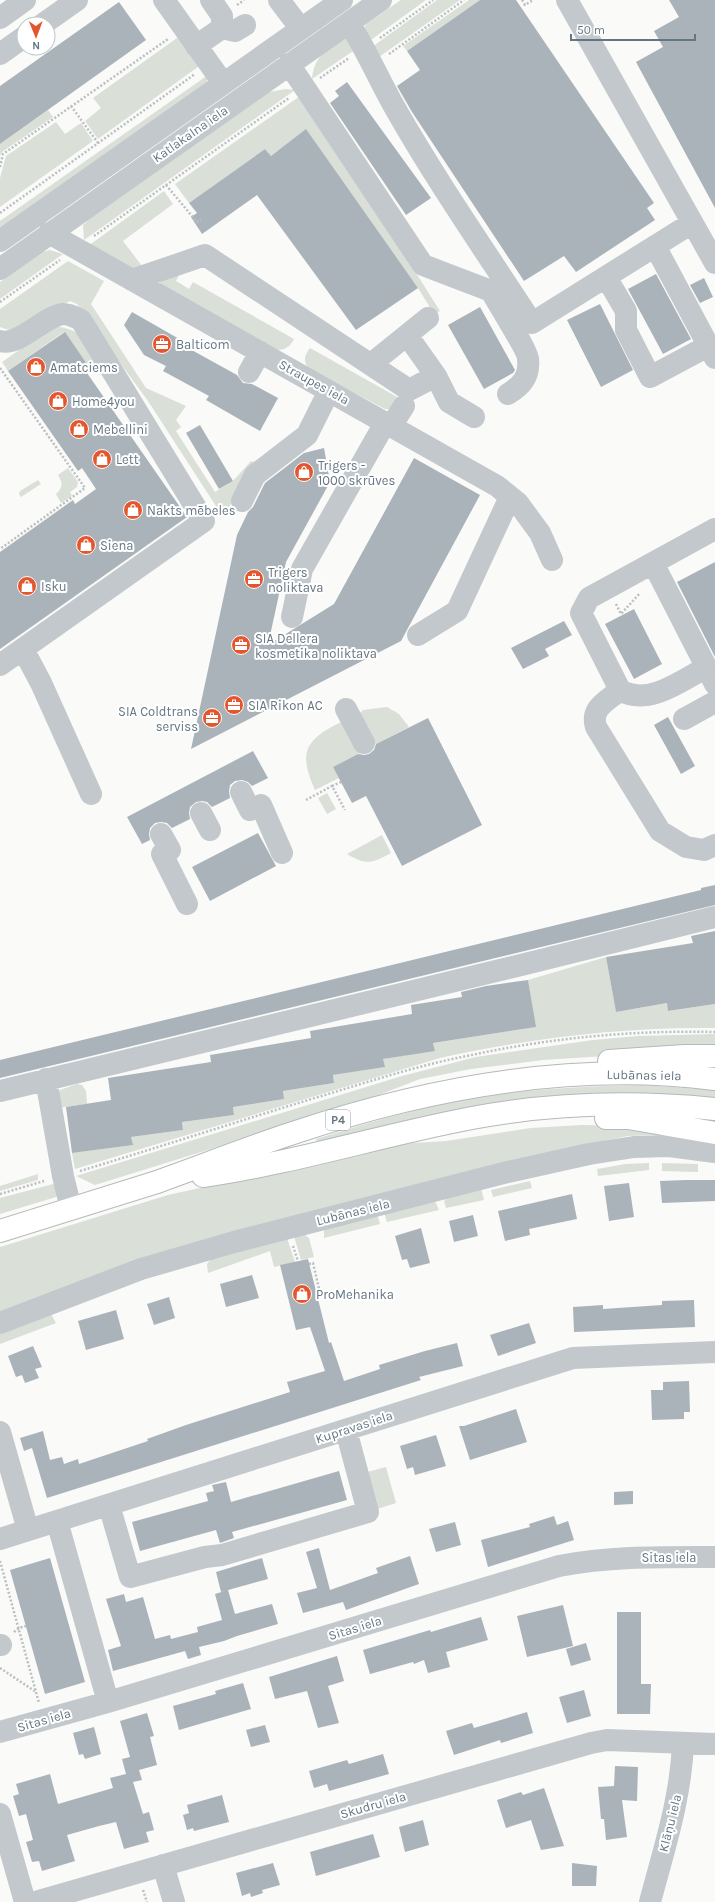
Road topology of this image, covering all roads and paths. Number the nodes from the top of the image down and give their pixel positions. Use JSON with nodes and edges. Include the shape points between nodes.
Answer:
{"nodes":[{"id":1,"x":25,"y":0,"type":"edge"},
{"id":2,"x":77,"y":0,"type":"edge"},
{"id":3,"x":164,"y":0,"type":"edge"},
{"id":4,"x":211,"y":0,"type":"edge"},
{"id":5,"x":279,"y":0,"type":"edge"},
{"id":6,"x":342,"y":0,"type":"edge"},
{"id":7,"x":381,"y":0,"type":"edge"},
{"id":8,"x":433,"y":0,"type":"edge"},
{"id":9,"x":464,"y":0,"type":"edge"},
{"id":10,"x":522,"y":0,"type":"edge"},
{"id":11,"x":533,"y":0,"type":"edge"},
{"id":12,"x":567,"y":0,"type":"edge"},
{"id":13,"x":54,"y":16,"type":"edge"},
{"id":14,"x":0,"y":18,"type":"edge"},
{"id":15,"x":349,"y":23,"type":"junction"},
{"id":16,"x":245,"y":25,"type":"dead end"},
{"id":17,"x":184,"y":28,"type":"junction"},
{"id":18,"x":222,"y":28,"type":"junction"},
{"id":19,"x":302,"y":29,"type":"junction"},
{"id":20,"x":196,"y":46,"type":"junction"},
{"id":21,"x":369,"y":56,"type":"junction"},
{"id":22,"x":210,"y":64,"type":"junction"},
{"id":23,"x":290,"y":64,"type":"junction"},
{"id":24,"x":223,"y":83,"type":"junction"},
{"id":25,"x":304,"y":88,"type":"junction"},
{"id":26,"x":71,"y":106,"type":"junction"},
{"id":27,"x":154,"y":132,"type":"junction"},
{"id":28,"x":98,"y":143,"type":"junction"},
{"id":29,"x":167,"y":150,"type":"junction"},
{"id":30,"x":0,"y":167,"type":"edge"},
{"id":31,"x":166,"y":185,"type":"junction"},
{"id":32,"x":0,"y":213,"type":"edge"},
{"id":33,"x":201,"y":219,"type":"dead end"},
{"id":34,"x":692,"y":223,"type":"junction"},
{"id":35,"x":49,"y":233,"type":"junction"},
{"id":36,"x":0,"y":242,"type":"edge"},
{"id":37,"x":655,"y":246,"type":"junction"},
{"id":38,"x":76,"y":249,"type":"junction"},
{"id":39,"x":715,"y":263,"type":"edge"},
{"id":40,"x":0,"y":269,"type":"edge"},
{"id":41,"x":606,"y":276,"type":"junction"},
{"id":42,"x":132,"y":280,"type":"junction"},
{"id":43,"x":0,"y":302,"type":"edge"},
{"id":44,"x":428,"y":318,"type":"dead end"},
{"id":45,"x":407,"y":335,"type":"junction"},
{"id":46,"x":0,"y":341,"type":"edge"},
{"id":47,"x":260,"y":352,"type":"junction"},
{"id":48,"x":712,"y":352,"type":"edge"},
{"id":49,"x":371,"y":364,"type":"junction"},
{"id":50,"x":0,"y":368,"type":"edge"},
{"id":51,"x":249,"y":372,"type":"dead end"},
{"id":52,"x":436,"y":376,"type":"junction"},
{"id":53,"x":329,"y":391,"type":"junction"},
{"id":54,"x":508,"y":394,"type":"dead end"},
{"id":55,"x":404,"y":406,"type":"dead end"},
{"id":56,"x":474,"y":417,"type":"dead end"},
{"id":57,"x":388,"y":424,"type":"junction"},
{"id":58,"x":510,"y":497,"type":"junction"},
{"id":59,"x":242,"y":501,"type":"dead end"},
{"id":60,"x":715,"y":529,"type":"edge"},
{"id":61,"x":0,"y":549,"type":"edge"},
{"id":62,"x":552,"y":560,"type":"dead end"},
{"id":63,"x":653,"y":563,"type":"junction"},
{"id":64,"x":292,"y":617,"type":"dead end"},
{"id":65,"x":418,"y":635,"type":"dead end"},
{"id":66,"x":23,"y":649,"type":"junction"},
{"id":67,"x":0,"y":665,"type":"edge"},
{"id":68,"x":711,"y":675,"type":"edge"},
{"id":69,"x":620,"y":690,"type":"junction"},
{"id":70,"x":715,"y":702,"type":"edge"},
{"id":71,"x":346,"y":709,"type":"dead end"},
{"id":72,"x":684,"y":719,"type":"dead end"},
{"id":73,"x":364,"y":743,"type":"dead end"},
{"id":74,"x":341,"y":782,"type":"dead end"},
{"id":75,"x":332,"y":786,"type":"junction"},
{"id":76,"x":91,"y":794,"type":"dead end"},
{"id":77,"x":306,"y":800,"type":"dead end"},
{"id":78,"x":250,"y":803,"type":"dead end"},
{"id":79,"x":345,"y":810,"type":"dead end"},
{"id":80,"x":715,"y":845,"type":"edge"},
{"id":81,"x":164,"y":846,"type":"dead end"},
{"id":82,"x":282,"y":853,"type":"dead end"},
{"id":83,"x":187,"y":904,"type":"dead end"},
{"id":84,"x":715,"y":916,"type":"edge"},
{"id":85,"x":715,"y":1056,"type":"edge"},
{"id":86,"x":46,"y":1079,"type":"junction"},
{"id":87,"x":526,"y":1079,"type":"junction"},
{"id":88,"x":715,"y":1080,"type":"edge"},
{"id":89,"x":0,"y":1091,"type":"edge"},
{"id":90,"x":715,"y":1109,"type":"edge"},
{"id":91,"x":473,"y":1118,"type":"junction"},
{"id":92,"x":715,"y":1133,"type":"edge"},
{"id":93,"x":715,"y":1152,"type":"edge"},
{"id":94,"x":156,"y":1182,"type":"junction"},
{"id":95,"x":71,"y":1209,"type":"junction"},
{"id":96,"x":0,"y":1231,"type":"edge"},
{"id":97,"x":310,"y":1264,"type":"dead end"},
{"id":98,"x":329,"y":1291,"type":"dead end"},
{"id":99,"x":0,"y":1323,"type":"edge"},
{"id":100,"x":715,"y":1352,"type":"edge"},
{"id":101,"x":346,"y":1430,"type":"junction"},
{"id":102,"x":0,"y":1432,"type":"edge"},
{"id":103,"x":109,"y":1505,"type":"junction"},
{"id":104,"x":57,"y":1521,"type":"junction"},
{"id":105,"x":28,"y":1530,"type":"junction"},
{"id":106,"x":0,"y":1540,"type":"edge"},
{"id":107,"x":715,"y":1557,"type":"edge"},
{"id":108,"x":0,"y":1561,"type":"edge"},
{"id":109,"x":0,"y":1668,"type":"edge"},
{"id":110,"x":36,"y":1692,"type":"junction"},
{"id":111,"x":108,"y":1702,"type":"junction"},
{"id":112,"x":44,"y":1720,"type":"junction"},
{"id":113,"x":1,"y":1727,"type":"edge"},
{"id":114,"x":683,"y":1743,"type":"junction"},
{"id":115,"x":715,"y":1744,"type":"edge"},
{"id":116,"x":0,"y":1814,"type":"edge"},
{"id":117,"x":163,"y":1865,"type":"junction"},
{"id":118,"x":25,"y":1902,"type":"edge"},
{"id":119,"x":35,"y":1902,"type":"edge"},
{"id":120,"x":174,"y":1902,"type":"edge"},
{"id":121,"x":650,"y":1902,"type":"edge"}],
"edges":[{"from":1,"to":14,"type":"street"},
{"from":2,"to":13,"type":"street"},
{"from":3,"to":17,"type":"street"},
{"from":4,"to":18,"type":"street","via":[[222,16]]},
{"from":5,"to":19,"type":"street"},
{"from":6,"to":19,"type":"street","name":"Katlakalna iela"},
{"from":7,"to":15,"type":"street","name":"Katlakalna iela"},
{"from":8,"to":21,"type":"path"},
{"from":9,"to":21,"type":"path"},
{"from":10,"to":11,"type":"path","via":[[525,5]]},
{"from":12,"to":34,"type":"street"},
{"from":15,"to":21,"type":"street"},
{"from":15,"to":23,"type":"street","name":"Katlakalna iela"},
{"from":16,"to":18,"type":"street","via":[[235,31]]},
{"from":17,"to":20,"type":"street"},
{"from":17,"to":26,"type":"path"},
{"from":18,"to":20,"type":"street"},
{"from":19,"to":24,"type":"street","name":"Katlakalna iela"},
{"from":20,"to":22,"type":"street"},
{"from":21,"to":25,"type":"path"},
{"from":21,"to":41,"type":"street","via":[[394,107],[532,323]]},
{"from":22,"to":24,"type":"street"},
{"from":22,"to":28,"type":"path"},
{"from":23,"to":25,"type":"street"},
{"from":23,"to":29,"type":"street","name":"Katlakalna iela"},
{"from":24,"to":27,"type":"street","name":"Katlakalna iela"},
{"from":25,"to":31,"type":"path"},
{"from":25,"to":54,"type":"street","via":[[422,265],[491,291],[528,358],[525,378],[520,387]]},
{"from":26,"to":28,"type":"path"},
{"from":26,"to":30,"type":"path","via":[[3,154]]},
{"from":27,"to":29,"type":"street"},
{"from":27,"to":36,"type":"street","name":"Katlakalna iela"},
{"from":28,"to":32,"type":"path"},
{"from":29,"to":35,"type":"street","name":"Katlakalna iela"},
{"from":31,"to":33,"type":"path","via":[[197,222]]},
{"from":31,"to":38,"type":"path"},
{"from":34,"to":37,"type":"street"},
{"from":34,"to":39,"type":"street"},
{"from":35,"to":38,"type":"street","name":"Straupes iela"},
{"from":35,"to":40,"type":"street","name":"Katlakalna iela"},
{"from":37,"to":41,"type":"street"},
{"from":37,"to":48,"type":"street"},
{"from":38,"to":42,"type":"street","name":"Straupes iela"},
{"from":38,"to":43,"type":"path"},
{"from":41,"to":48,"type":"street","via":[[626,311],[626,330],[650,377]]},
{"from":42,"to":47,"type":"street","name":"Straupes iela"},
{"from":42,"to":49,"type":"street","via":[[205,255]]},
{"from":44,"to":45,"type":"street"},
{"from":45,"to":49,"type":"street"},
{"from":45,"to":52,"type":"street"},
{"from":46,"to":66,"type":"street","via":[[13,340],[57,316],[72,315],[81,320],[204,521]]},
{"from":47,"to":51,"type":"street"},
{"from":47,"to":53,"type":"street","name":"Straupes iela"},
{"from":49,"to":52,"type":"street","via":[[410,390]]},
{"from":50,"to":61,"type":"path","via":[[86,488]]},
{"from":52,"to":56,"type":"street","via":[[449,402]]},
{"from":53,"to":57,"type":"street","name":"Straupes iela"},
{"from":53,"to":59,"type":"street","via":[[307,435],[255,475]]},
{"from":55,"to":57,"type":"street"},
{"from":57,"to":58,"type":"street","name":"Straupes iela","via":[[497,486]]},
{"from":57,"to":64,"type":"street","via":[[302,569]]},
{"from":58,"to":62,"type":"street","name":"Straupes iela","via":[[540,533]]},
{"from":58,"to":65,"type":"street","via":[[457,611]]},
{"from":60,"to":63,"type":"street"},
{"from":63,"to":68,"type":"street"},
{"from":63,"to":69,"type":"street","via":[[589,598],[581,613]]},
{"from":66,"to":67,"type":"street"},
{"from":66,"to":76,"type":"street"},
{"from":68,"to":69,"type":"street","via":[[642,696],[626,694]]},
{"from":69,"to":80,"type":"street","via":[[597,708],[594,721],[596,727],[660,831],[686,847],[704,850]]},
{"from":70,"to":72,"type":"street"},
{"from":71,"to":73,"type":"street"},
{"from":74,"to":75,"type":"path"},
{"from":75,"to":77,"type":"path"},
{"from":75,"to":79,"type":"path"},
{"from":78,"to":82,"type":"street"},
{"from":81,"to":83,"type":"street"},
{"from":84,"to":86,"type":"street"},
{"from":85,"to":87,"type":"main road","via":[[595,1062]]},
{"from":86,"to":89,"type":"street"},
{"from":86,"to":95,"type":"street"},
{"from":87,"to":88,"type":"main road","name":"Lubānas iela","number":"P4","via":[[652,1074]]},
{"from":87,"to":94,"type":"main road","name":"Lubānas iela","number":"P4","via":[[446,1091],[389,1105],[293,1133]]},
{"from":90,"to":91,"type":"main road","name":"Lubānas iela","number":"P4","via":[[625,1103],[561,1107]]},
{"from":91,"to":92,"type":"main road","via":[[628,1118]]},
{"from":91,"to":94,"type":"main road","name":"Lubānas iela","number":"P4","via":[[225,1173]]},
{"from":93,"to":99,"type":"street","name":"Lubānas iela","via":[[669,1146],[634,1147],[508,1172],[234,1242],[141,1269]]},
{"from":94,"to":95,"type":"main road","name":"Lubānas iela","number":"P4"},
{"from":95,"to":96,"type":"main road","name":"Lubānas iela","number":"P4"},
{"from":97,"to":98,"type":"path","via":[[313,1263],[320,1293]]},
{"from":100,"to":101,"type":"street","name":"Kupravas iela","via":[[573,1358]]},
{"from":101,"to":103,"type":"street","name":"Kupravas iela"},
{"from":101,"to":103,"type":"street","via":[[368,1512],[222,1555],[205,1557],[130,1577]]},
{"from":102,"to":105,"type":"street"},
{"from":103,"to":104,"type":"street","name":"Kupravas iela"},
{"from":104,"to":105,"type":"street","name":"Kupravas iela"},
{"from":104,"to":111,"type":"street"},
{"from":105,"to":106,"type":"street","name":"Kupravas iela"},
{"from":107,"to":111,"type":"street","name":"Sitas iela","via":[[635,1557],[591,1560],[559,1566]]},
{"from":108,"to":110,"type":"path"},
{"from":109,"to":110,"type":"path"},
{"from":110,"to":112,"type":"path"},
{"from":111,"to":112,"type":"street","name":"Sitas iela"},
{"from":112,"to":113,"type":"street","name":"Sitas iela"},
{"from":114,"to":115,"type":"street","name":"Skudru iela"},
{"from":114,"to":117,"type":"street","name":"Skudru iela","via":[[607,1740],[591,1743]]},
{"from":114,"to":121,"type":"street","name":"Klāņu iela","via":[[682,1771],[676,1805]]},
{"from":116,"to":118,"type":"street"},
{"from":117,"to":119,"type":"street","name":"Skudru iela"},
{"from":117,"to":120,"type":"street"}]}
